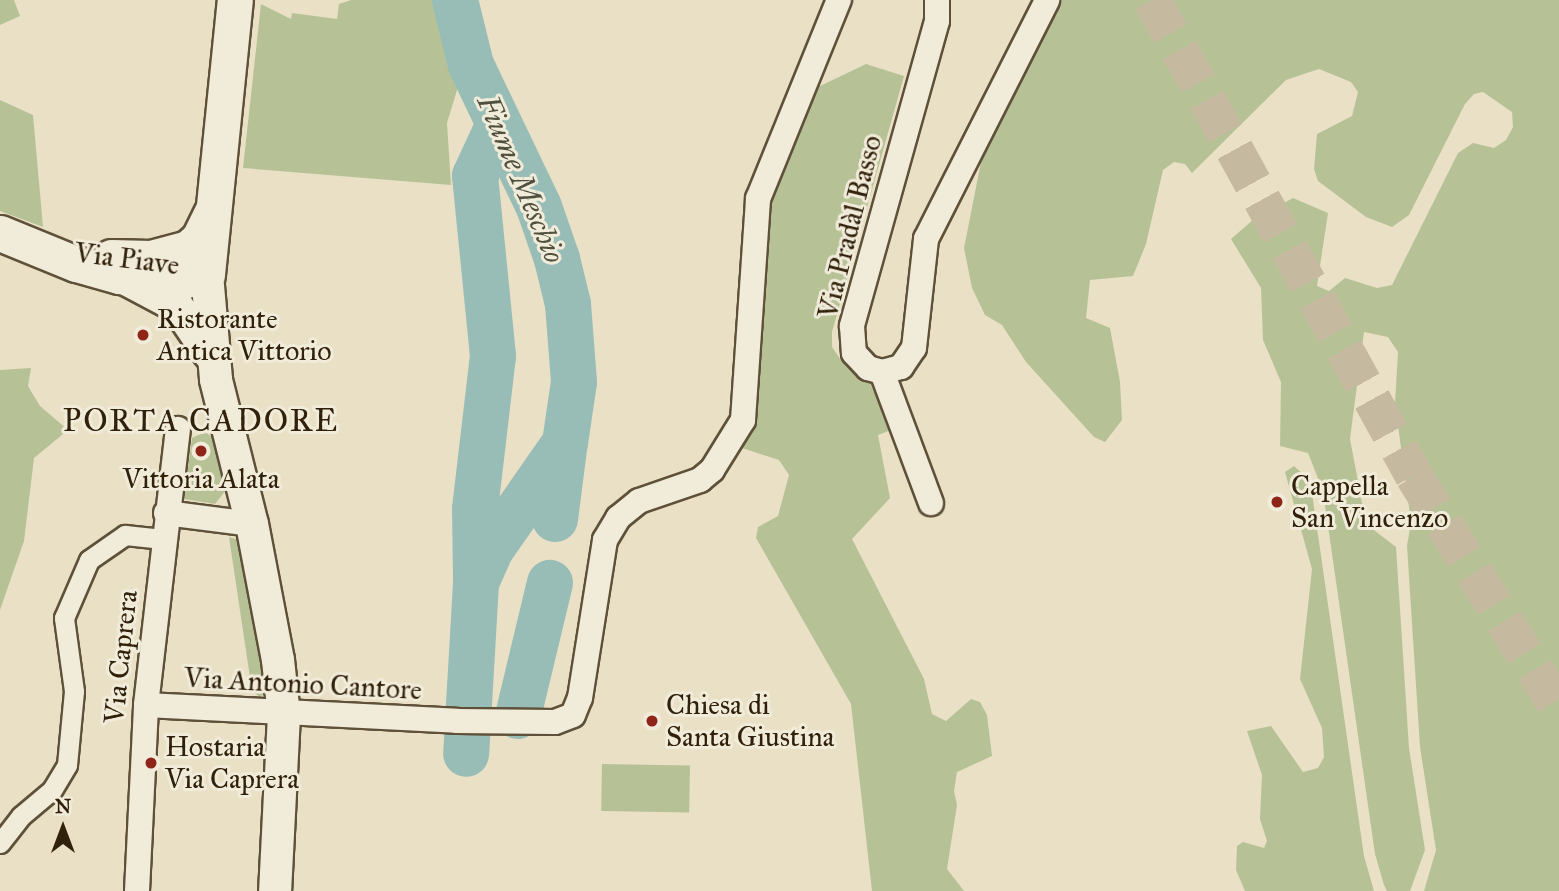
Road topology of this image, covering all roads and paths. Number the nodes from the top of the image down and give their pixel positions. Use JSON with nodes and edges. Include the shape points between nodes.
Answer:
{"nodes":[{"id":1,"x":235,"y":0,"type":"edge"},
{"id":2,"x":839,"y":0,"type":"edge"},
{"id":3,"x":937,"y":0,"type":"edge"},
{"id":4,"x":1047,"y":0,"type":"edge"},
{"id":5,"x":211,"y":213,"type":"junction"},
{"id":6,"x":14,"y":238,"type":"edge"},
{"id":7,"x":150,"y":258,"type":"junction"},
{"id":8,"x":207,"y":274,"type":"junction"},
{"id":9,"x":119,"y":276,"type":"junction"},
{"id":10,"x":213,"y":360,"type":"junction"},
{"id":11,"x":882,"y":372,"type":"junction"},
{"id":12,"x":178,"y":429,"type":"dead end"},
{"id":13,"x":931,"y":503,"type":"dead end"},
{"id":14,"x":166,"y":513,"type":"junction"},
{"id":15,"x":252,"y":524,"type":"junction"},
{"id":16,"x":163,"y":538,"type":"junction"},
{"id":17,"x":146,"y":705,"type":"junction"},
{"id":18,"x":284,"y":715,"type":"junction"},
{"id":19,"x":0,"y":843,"type":"edge"},
{"id":20,"x":137,"y":891,"type":"edge"},
{"id":21,"x":275,"y":891,"type":"edge"}],
"edges":[{"from":1,"to":5,"type":"main road"},
{"from":2,"to":18,"type":"street","name":"Via Antonio Cantore","via":[[758,199],[743,420],[721,459],[700,480],[639,501],[618,518],[605,540],[580,698],[573,715],[555,722]]},
{"from":3,"to":11,"type":"street","name":"Via Pradàl Basso","via":[[937,21],[852,326],[854,353],[868,368]]},
{"from":4,"to":11,"type":"street","via":[[926,239],[914,348],[901,367]]},
{"from":5,"to":7,"type":"main road","via":[[199,238],[188,248]]},
{"from":5,"to":8,"type":"main road"},
{"from":6,"to":7,"type":"main road","name":"Via Piave","via":[[91,257]]},
{"from":6,"to":9,"type":"main road","name":"Via Piave"},
{"from":7,"to":8,"type":"street","name":"Via Piave"},
{"from":8,"to":9,"type":"main road","name":"Via Piave","via":[[180,282]]},
{"from":8,"to":10,"type":"street"},
{"from":9,"to":10,"type":"street","via":[[177,306]]},
{"from":10,"to":15,"type":"street"},
{"from":11,"to":13,"type":"street"},
{"from":12,"to":14,"type":"street","name":"Via Caprera"},
{"from":14,"to":15,"type":"street"},
{"from":14,"to":16,"type":"street","name":"Via Caprera"},
{"from":15,"to":18,"type":"street"},
{"from":16,"to":17,"type":"street","name":"Via Caprera"},
{"from":16,"to":19,"type":"street","via":[[125,535],[89,560],[64,618],[74,691],[67,765],[52,790],[8,828]]},
{"from":17,"to":18,"type":"street","name":"Via Antonio Cantore"},
{"from":17,"to":20,"type":"street","name":"Via Caprera"},
{"from":18,"to":21,"type":"street"}]}
